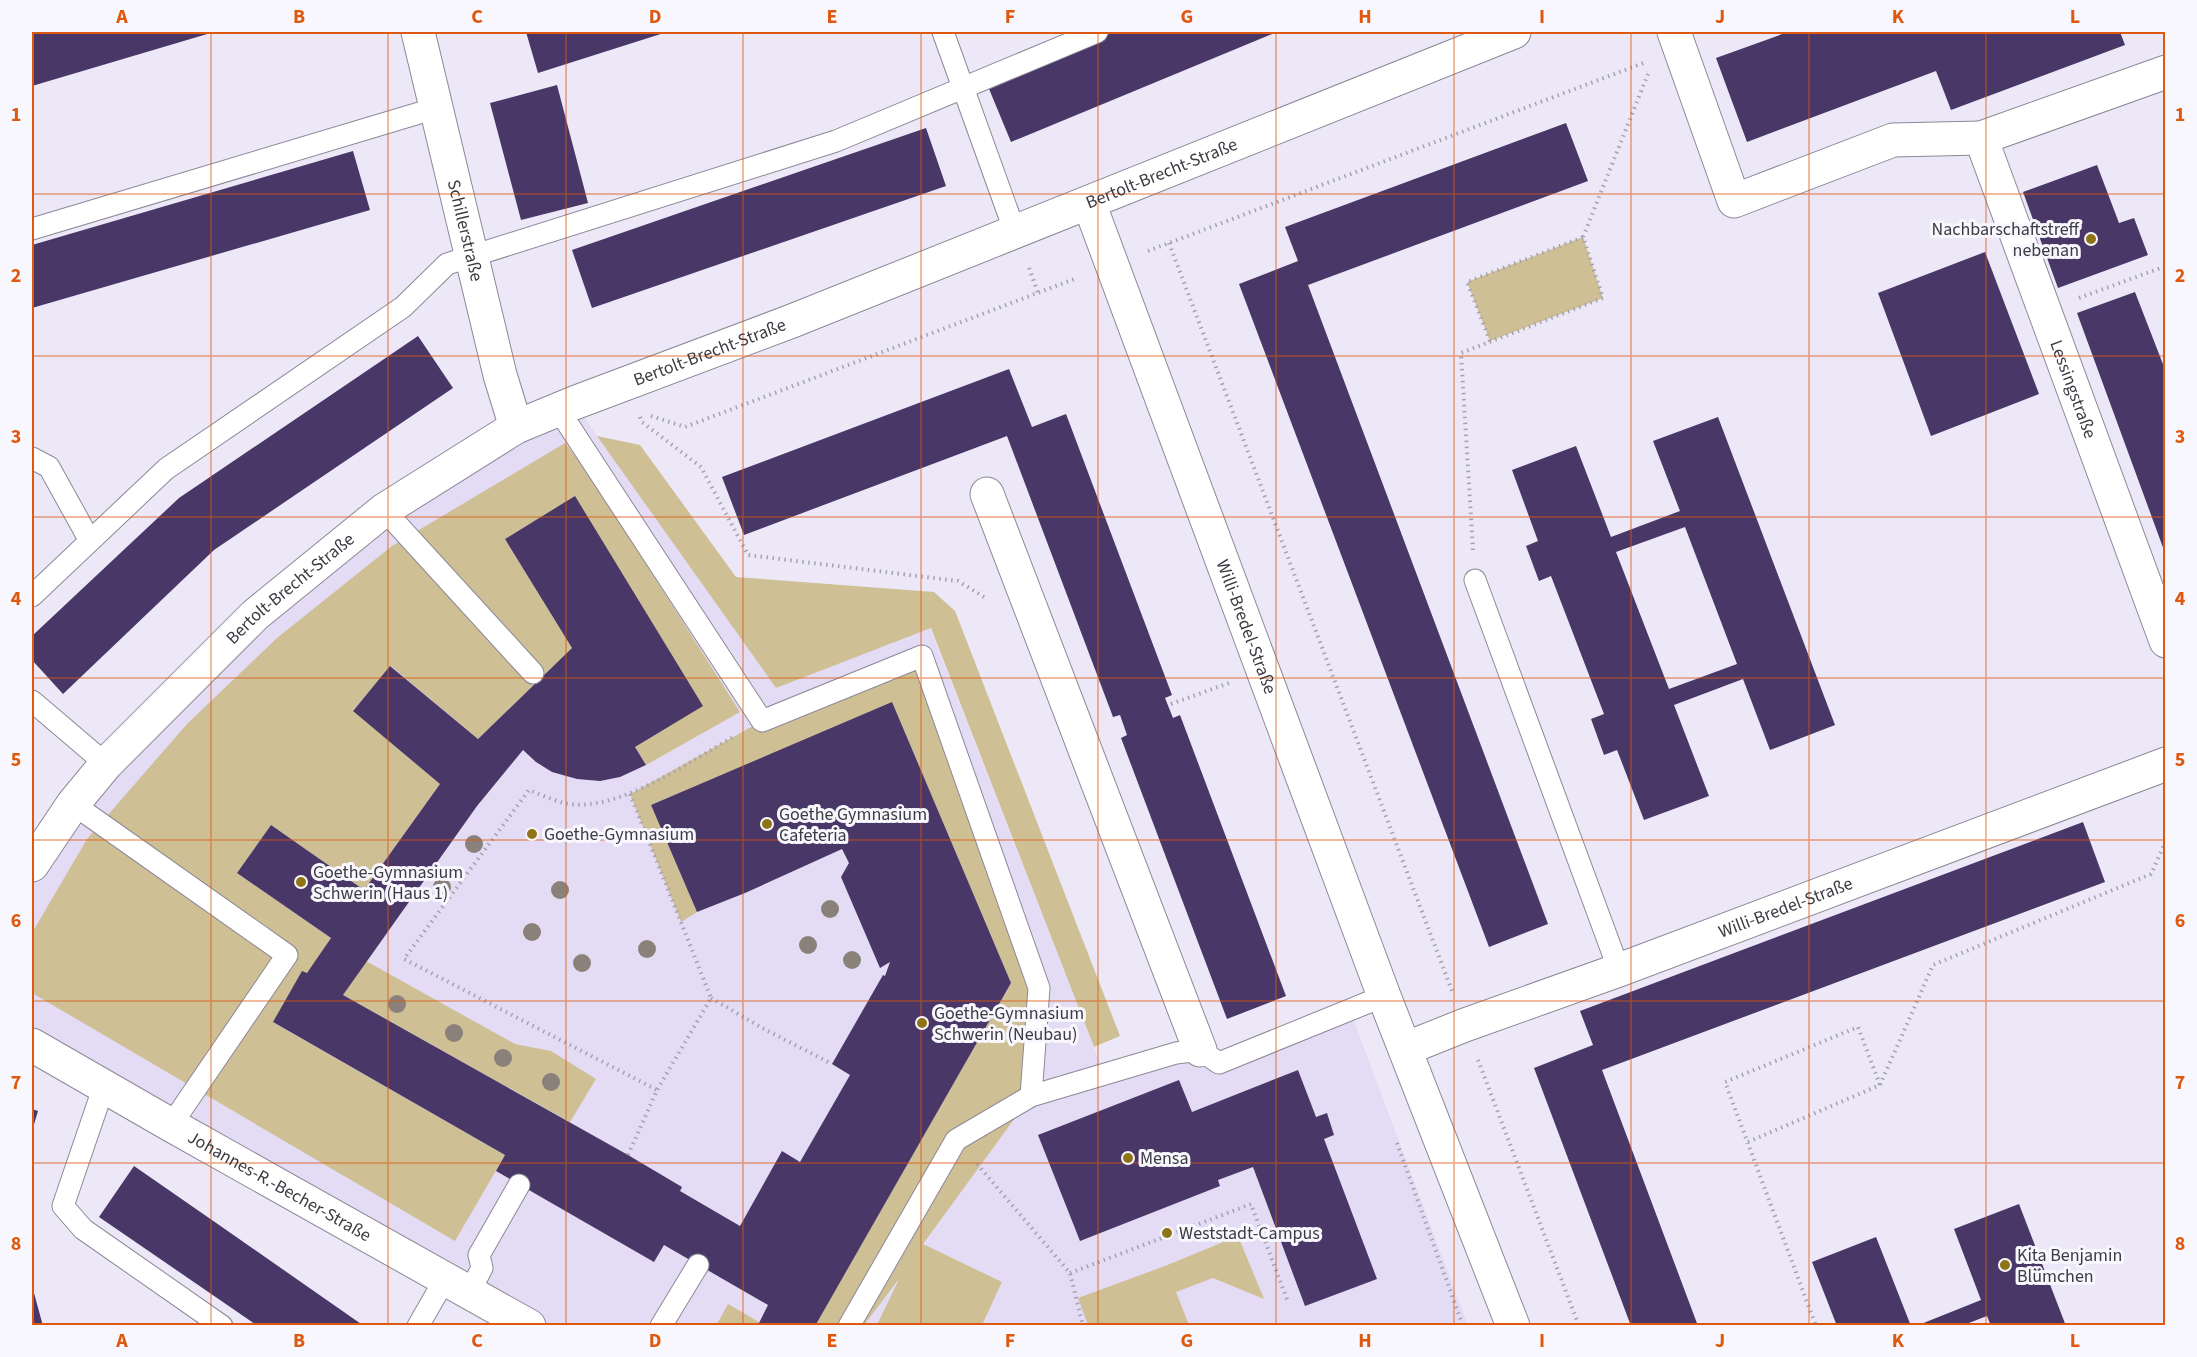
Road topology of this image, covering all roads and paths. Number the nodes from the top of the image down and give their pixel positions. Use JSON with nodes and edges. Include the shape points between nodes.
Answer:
{"nodes":[{"id":1,"x":418,"y":32,"type":"edge"},
{"id":2,"x":943,"y":32,"type":"edge"},
{"id":3,"x":1097,"y":32,"type":"edge"},
{"id":4,"x":1514,"y":32,"type":"edge"},
{"id":5,"x":1676,"y":36,"type":"edge"},
{"id":6,"x":2166,"y":72,"type":"edge"},
{"id":7,"x":962,"y":88,"type":"junction"},
{"id":8,"x":436,"y":108,"type":"junction"},
{"id":9,"x":1982,"y":138,"type":"junction"},
{"id":10,"x":1089,"y":203,"type":"junction"},
{"id":11,"x":32,"y":229,"type":"edge"},
{"id":12,"x":1015,"y":232,"type":"junction"},
{"id":13,"x":1583,"y":237,"type":"junction"},
{"id":14,"x":1169,"y":243,"type":"dead end"},
{"id":15,"x":471,"y":257,"type":"junction"},
{"id":16,"x":2166,"y":266,"type":"edge"},
{"id":17,"x":2044,"y":310,"type":"junction"},
{"id":18,"x":1490,"y":341,"type":"junction"},
{"id":19,"x":627,"y":383,"type":"junction"},
{"id":20,"x":558,"y":409,"type":"junction"},
{"id":21,"x":516,"y":427,"type":"junction"},
{"id":22,"x":32,"y":458,"type":"edge"},
{"id":23,"x":987,"y":494,"type":"dead end"},
{"id":24,"x":384,"y":510,"type":"junction"},
{"id":25,"x":90,"y":541,"type":"junction"},
{"id":26,"x":1475,"y":580,"type":"joint"},
{"id":27,"x":32,"y":596,"type":"edge"},
{"id":28,"x":988,"y":599,"type":"dead end"},
{"id":29,"x":2166,"y":641,"type":"edge"},
{"id":30,"x":1263,"y":669,"type":"junction"},
{"id":31,"x":533,"y":673,"type":"dead end"},
{"id":32,"x":32,"y":701,"type":"edge"},
{"id":33,"x":1171,"y":704,"type":"dead end"},
{"id":34,"x":762,"y":721,"type":"junction"},
{"id":35,"x":106,"y":764,"type":"junction"},
{"id":36,"x":2166,"y":764,"type":"edge"},
{"id":37,"x":630,"y":795,"type":"junction"},
{"id":38,"x":73,"y":804,"type":"junction"},
{"id":39,"x":2166,"y":841,"type":"edge"},
{"id":40,"x":32,"y":865,"type":"edge"},
{"id":41,"x":1619,"y":970,"type":"junction"},
{"id":42,"x":1384,"y":996,"type":"junction"},
{"id":43,"x":711,"y":998,"type":"junction"},
{"id":44,"x":1465,"y":1025,"type":"junction"},
{"id":45,"x":32,"y":1045,"type":"edge"},
{"id":46,"x":1406,"y":1049,"type":"junction"},
{"id":47,"x":1200,"y":1050,"type":"junction"},
{"id":48,"x":832,"y":1064,"type":"dead end"},
{"id":49,"x":1880,"y":1085,"type":"junction"},
{"id":50,"x":104,"y":1086,"type":"junction"},
{"id":51,"x":657,"y":1090,"type":"junction"},
{"id":52,"x":1031,"y":1096,"type":"junction"},
{"id":53,"x":171,"y":1125,"type":"junction"},
{"id":54,"x":1394,"y":1135,"type":"dead end"},
{"id":55,"x":956,"y":1140,"type":"junction"},
{"id":56,"x":1748,"y":1142,"type":"junction"},
{"id":57,"x":628,"y":1155,"type":"dead end"},
{"id":58,"x":519,"y":1185,"type":"dead end"},
{"id":59,"x":698,"y":1265,"type":"dead end"},
{"id":60,"x":1070,"y":1273,"type":"junction"},
{"id":61,"x":457,"y":1286,"type":"junction"},
{"id":62,"x":1288,"y":1302,"type":"dead end"},
{"id":63,"x":222,"y":1326,"type":"edge"},
{"id":64,"x":418,"y":1326,"type":"edge"},
{"id":65,"x":529,"y":1326,"type":"edge"},
{"id":66,"x":661,"y":1326,"type":"edge"},
{"id":67,"x":849,"y":1326,"type":"edge"},
{"id":68,"x":1083,"y":1326,"type":"edge"},
{"id":69,"x":1463,"y":1326,"type":"edge"},
{"id":70,"x":1513,"y":1326,"type":"edge"},
{"id":71,"x":1579,"y":1326,"type":"edge"},
{"id":72,"x":1816,"y":1326,"type":"edge"}],
"edges":[{"from":1,"to":8,"type":"street","name":"Schillerstraße"},
{"from":2,"to":7,"type":"lane"},
{"from":3,"to":7,"type":"lane"},
{"from":4,"to":10,"type":"street","name":"Bertolt-Brecht-Straße"},
{"from":5,"to":9,"type":"street","via":[[1734,201],[1893,140]]},
{"from":5,"to":13,"type":"path","via":[[1654,59]]},
{"from":6,"to":9,"type":"street"},
{"from":7,"to":12,"type":"lane"},
{"from":7,"to":15,"type":"lane","via":[[836,141]]},
{"from":8,"to":11,"type":"lane"},
{"from":8,"to":15,"type":"street","name":"Schillerstraße"},
{"from":9,"to":17,"type":"street","name":"Lessingstraße"},
{"from":10,"to":12,"type":"street","name":"Bertolt-Brecht-Straße"},
{"from":10,"to":30,"type":"street","name":"Willi-Bredel-Straße"},
{"from":12,"to":19,"type":"street","name":"Bertolt-Brecht-Straße"},
{"from":13,"to":18,"type":"path","via":[[1603,298]]},
{"from":13,"to":18,"type":"path","via":[[1467,282]]},
{"from":14,"to":44,"type":"path"},
{"from":15,"to":21,"type":"street","name":"Schillerstraße"},
{"from":15,"to":25,"type":"lane","via":[[447,264],[403,307],[166,469]]},
{"from":16,"to":17,"type":"path"},
{"from":17,"to":29,"type":"street","name":"Lessingstraße"},
{"from":18,"to":26,"type":"path","via":[[1461,353]]},
{"from":19,"to":20,"type":"street","name":"Bertolt-Brecht-Straße"},
{"from":19,"to":28,"type":"path","via":[[642,422],[701,467],[748,555],[958,581]]},
{"from":20,"to":21,"type":"street","name":"Bertolt-Brecht-Straße"},
{"from":20,"to":34,"type":"lane"},
{"from":21,"to":24,"type":"street","name":"Bertolt-Brecht-Straße"},
{"from":22,"to":25,"type":"lane","via":[[49,466]]},
{"from":23,"to":47,"type":"street"},
{"from":24,"to":31,"type":"lane"},
{"from":24,"to":35,"type":"street","name":"Bertolt-Brecht-Straße","via":[[255,615]]},
{"from":25,"to":27,"type":"lane"},
{"from":26,"to":41,"type":"lane"},
{"from":30,"to":33,"type":"path"},
{"from":30,"to":42,"type":"street","name":"Willi-Bredel-Straße"},
{"from":32,"to":35,"type":"lane"},
{"from":34,"to":37,"type":"path"},
{"from":34,"to":52,"type":"lane","via":[[922,656],[1039,988]]},
{"from":35,"to":38,"type":"street","name":"Bertolt-Brecht-Straße"},
{"from":36,"to":41,"type":"street","name":"Willi-Bredel-Straße"},
{"from":37,"to":43,"type":"path"},
{"from":37,"to":51,"type":"path","via":[[604,803],[568,804],[529,790],[404,959]]},
{"from":38,"to":40,"type":"street","name":"Bertolt-Brecht-Straße"},
{"from":38,"to":53,"type":"lane","via":[[287,955]]},
{"from":39,"to":49,"type":"path","via":[[2151,874],[1933,965]]},
{"from":41,"to":44,"type":"street","name":"Willi-Bredel-Straße"},
{"from":42,"to":46,"type":"street","name":"Willi-Bredel-Straße"},
{"from":42,"to":47,"type":"lane","via":[[1219,1063]]},
{"from":43,"to":48,"type":"path"},
{"from":43,"to":51,"type":"path"},
{"from":44,"to":46,"type":"street","name":"Willi-Bredel-Straße"},
{"from":44,"to":71,"type":"path"},
{"from":45,"to":50,"type":"street","name":"Johannes-R.-Becher-Straße"},
{"from":46,"to":70,"type":"street","name":"Willi-Bredel-Straße"},
{"from":47,"to":52,"type":"lane","via":[[1176,1053]]},
{"from":49,"to":56,"type":"path"},
{"from":49,"to":56,"type":"path","via":[[1858,1027],[1725,1082]]},
{"from":50,"to":53,"type":"street","name":"Johannes-R.-Becher-Straße"},
{"from":50,"to":63,"type":"lane","via":[[63,1206],[83,1229]]},
{"from":51,"to":57,"type":"path"},
{"from":52,"to":55,"type":"lane"},
{"from":53,"to":61,"type":"street","name":"Johannes-R.-Becher-Straße"},
{"from":54,"to":69,"type":"path"},
{"from":55,"to":60,"type":"path"},
{"from":55,"to":67,"type":"lane"},
{"from":56,"to":72,"type":"path"},
{"from":58,"to":61,"type":"lane","via":[[479,1255],[482,1268]]},
{"from":59,"to":66,"type":"lane"},
{"from":60,"to":62,"type":"path","via":[[1251,1204]]},
{"from":60,"to":68,"type":"path"},
{"from":61,"to":64,"type":"lane"},
{"from":61,"to":65,"type":"street","name":"Johannes-R.-Becher-Straße"}]}
